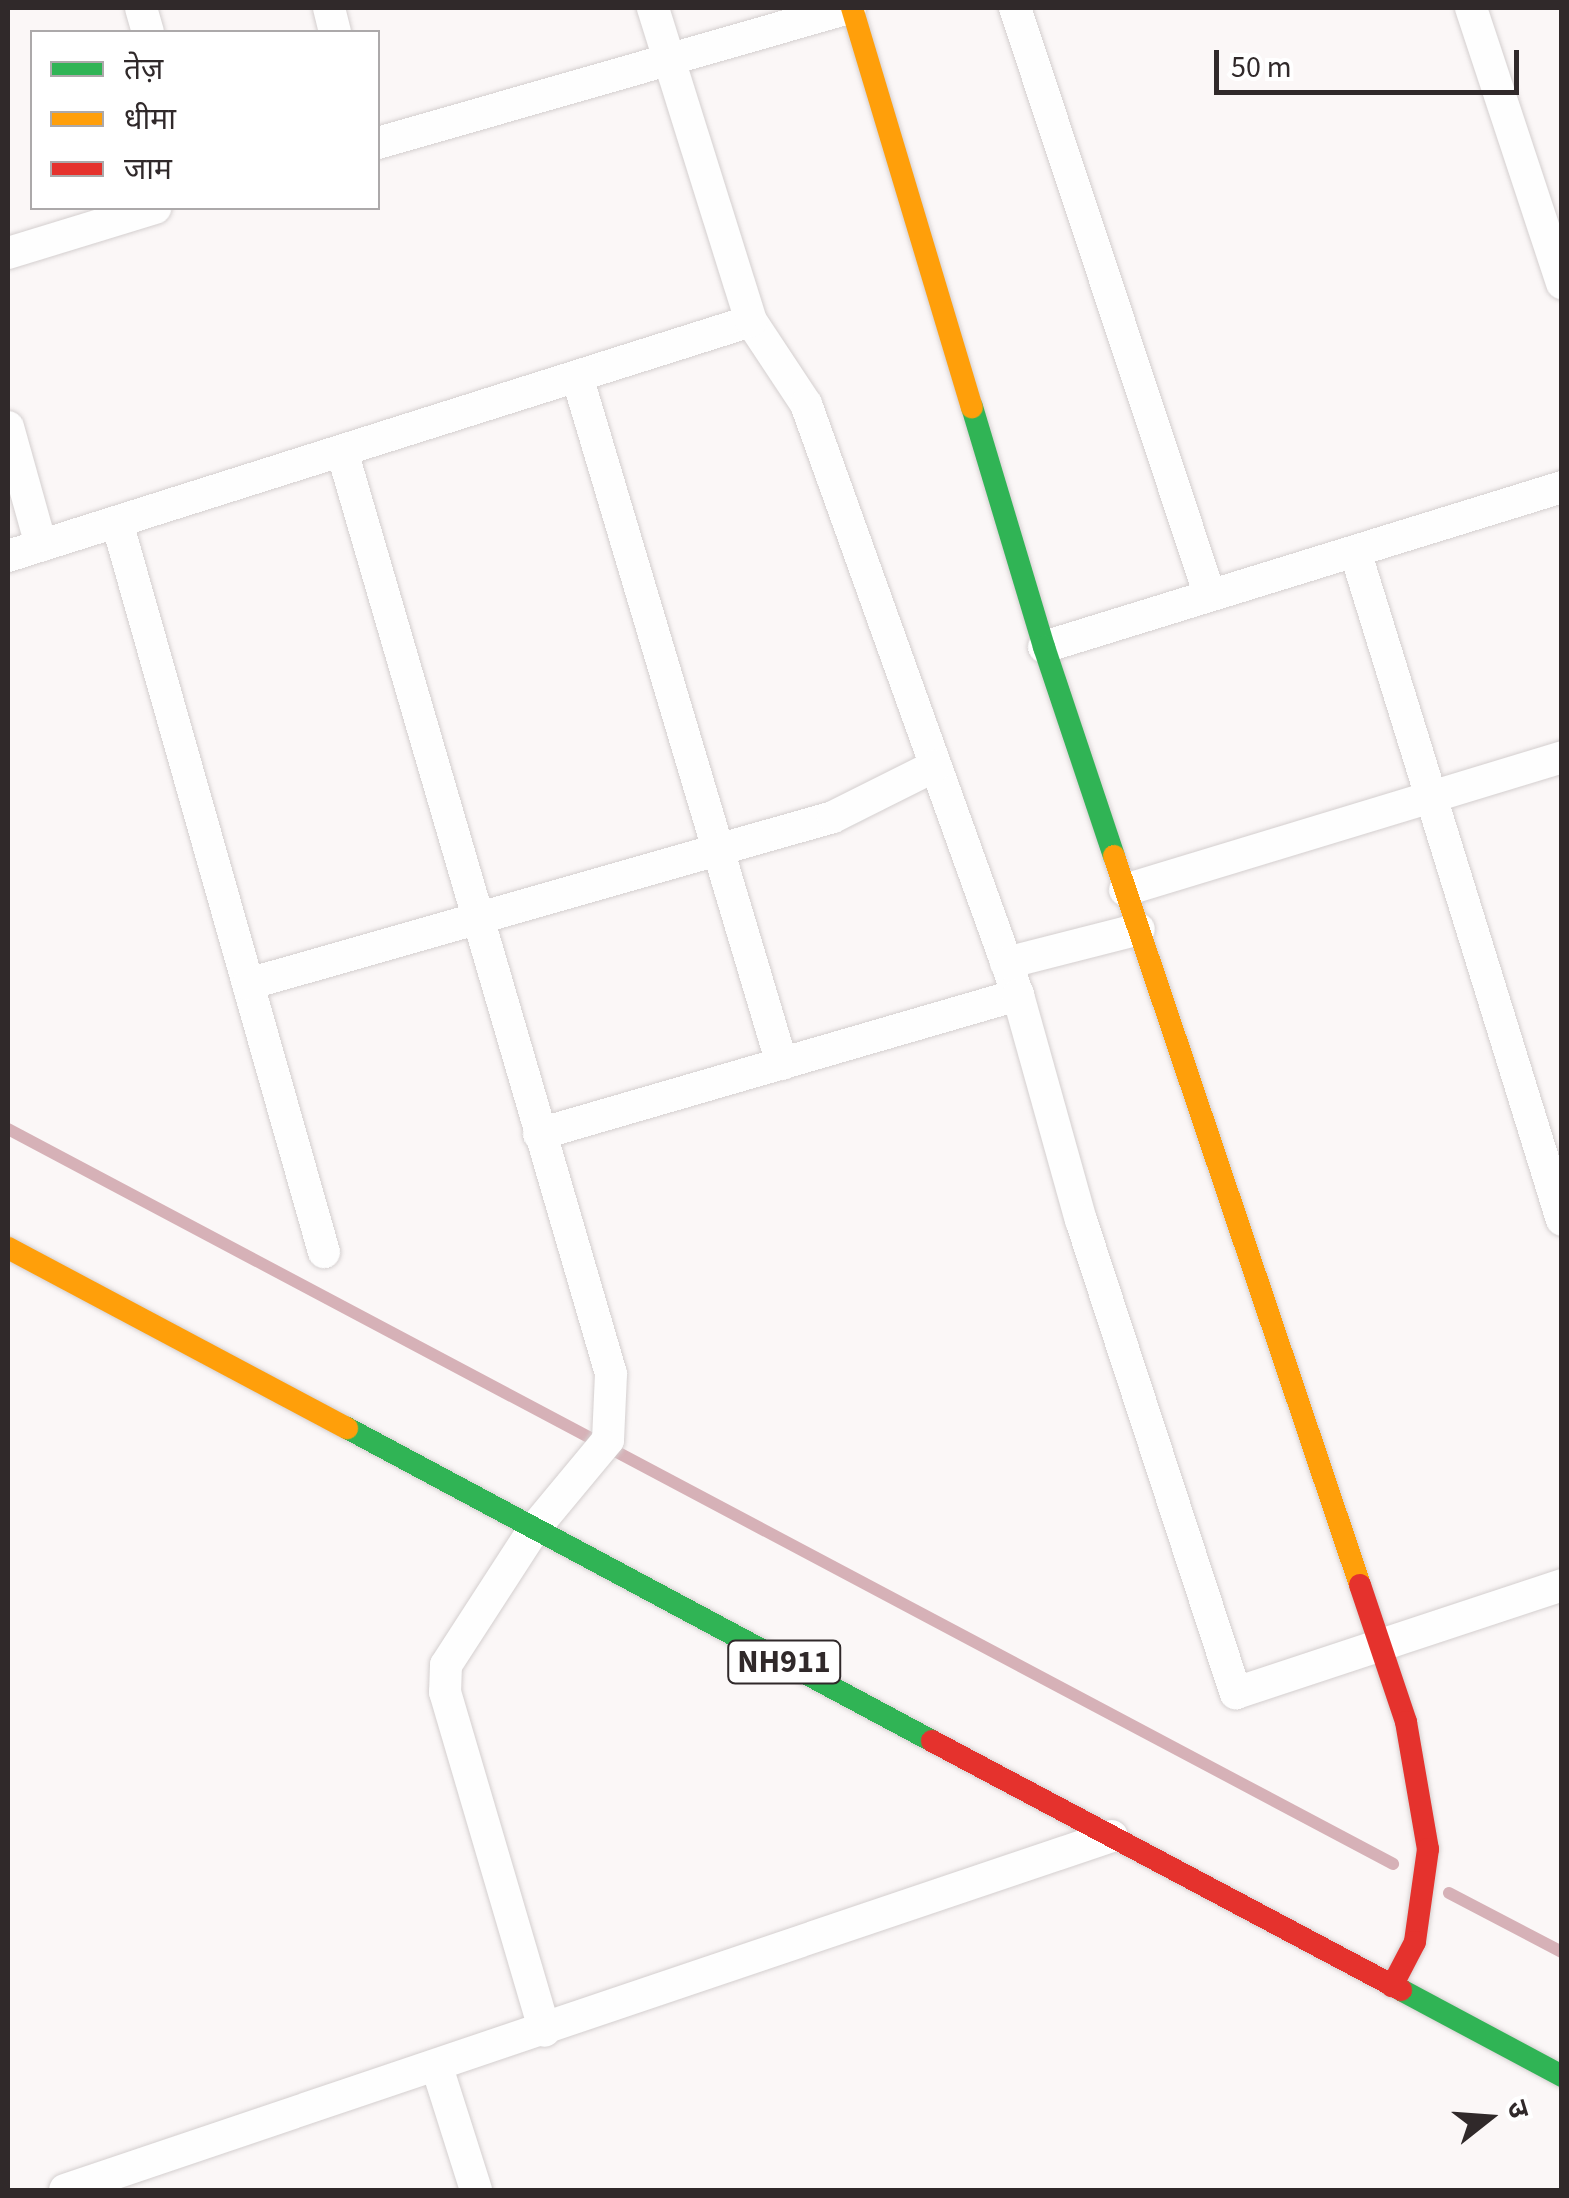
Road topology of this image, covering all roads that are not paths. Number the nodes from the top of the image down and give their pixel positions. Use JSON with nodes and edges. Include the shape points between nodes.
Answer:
{"nodes":[{"id":1,"x":654,"y":8,"type":"edge"},
{"id":2,"x":851,"y":8,"type":"edge"},
{"id":3,"x":1015,"y":8,"type":"edge"},
{"id":4,"x":1472,"y":8,"type":"edge"},
{"id":5,"x":669,"y":58,"type":"junction"},
{"id":6,"x":380,"y":141,"type":"edge"},
{"id":7,"x":148,"y":210,"type":"edge"},
{"id":8,"x":8,"y":253,"type":"edge"},
{"id":9,"x":1562,"y":283,"type":"edge"},
{"id":10,"x":751,"y":322,"type":"junction"},
{"id":11,"x":577,"y":376,"type":"junction"},
{"id":12,"x":8,"y":427,"type":"edge"},
{"id":13,"x":342,"y":451,"type":"junction"},
{"id":14,"x":1562,"y":487,"type":"edge"},
{"id":15,"x":117,"y":522,"type":"junction"},
{"id":16,"x":41,"y":546,"type":"junction"},
{"id":17,"x":1355,"y":551,"type":"junction"},
{"id":18,"x":8,"y":556,"type":"edge"},
{"id":19,"x":1210,"y":596,"type":"junction"},
{"id":20,"x":1044,"y":647,"type":"junction"},
{"id":21,"x":1562,"y":758,"type":"edge"},
{"id":22,"x":935,"y":766,"type":"junction"},
{"id":23,"x":1434,"y":796,"type":"junction"},
{"id":24,"x":719,"y":849,"type":"junction"},
{"id":25,"x":1126,"y":890,"type":"junction"},
{"id":26,"x":477,"y":919,"type":"junction"},
{"id":27,"x":1139,"y":930,"type":"junction"},
{"id":28,"x":1006,"y":963,"type":"junction"},
{"id":29,"x":248,"y":984,"type":"junction"},
{"id":30,"x":1018,"y":995,"type":"junction"},
{"id":31,"x":782,"y":1064,"type":"junction"},
{"id":32,"x":538,"y":1134,"type":"junction"},
{"id":33,"x":1562,"y":1220,"type":"edge"},
{"id":34,"x":8,"y":1248,"type":"edge"},
{"id":35,"x":324,"y":1252,"type":"dead end"},
{"id":36,"x":534,"y":1529,"type":"junction"},
{"id":37,"x":1562,"y":1584,"type":"edge"},
{"id":38,"x":1378,"y":1642,"type":"junction"},
{"id":39,"x":1112,"y":1836,"type":"junction"},
{"id":40,"x":1392,"y":1986,"type":"junction"},
{"id":41,"x":545,"y":2031,"type":"junction"},
{"id":42,"x":438,"y":2067,"type":"junction"},
{"id":43,"x":1562,"y":2076,"type":"edge"},
{"id":44,"x":65,"y":2190,"type":"edge"},
{"id":45,"x":476,"y":2190,"type":"edge"}],
"edges":[{"from":1,"to":5,"type":"street"},
{"from":2,"to":5,"type":"street"},
{"from":2,"to":20,"type":"main road"},
{"from":3,"to":19,"type":"street"},
{"from":4,"to":9,"type":"street"},
{"from":5,"to":6,"type":"street"},
{"from":5,"to":10,"type":"street"},
{"from":7,"to":8,"type":"street"},
{"from":10,"to":11,"type":"street"},
{"from":10,"to":22,"type":"street","via":[[806,404]]},
{"from":11,"to":13,"type":"street"},
{"from":11,"to":24,"type":"street"},
{"from":12,"to":16,"type":"street"},
{"from":13,"to":15,"type":"street"},
{"from":13,"to":26,"type":"street"},
{"from":14,"to":17,"type":"street"},
{"from":15,"to":16,"type":"street"},
{"from":15,"to":29,"type":"street"},
{"from":16,"to":18,"type":"street"},
{"from":17,"to":19,"type":"street"},
{"from":17,"to":23,"type":"street"},
{"from":19,"to":20,"type":"street"},
{"from":20,"to":25,"type":"main road"},
{"from":21,"to":23,"type":"street"},
{"from":22,"to":24,"type":"street","via":[[833,817]]},
{"from":22,"to":28,"type":"street"},
{"from":23,"to":25,"type":"street"},
{"from":23,"to":33,"type":"street"},
{"from":24,"to":26,"type":"street"},
{"from":24,"to":31,"type":"street"},
{"from":25,"to":27,"type":"main road"},
{"from":26,"to":29,"type":"street"},
{"from":26,"to":32,"type":"street"},
{"from":27,"to":28,"type":"street"},
{"from":27,"to":38,"type":"main road"},
{"from":28,"to":30,"type":"street"},
{"from":29,"to":35,"type":"street"},
{"from":30,"to":31,"type":"street"},
{"from":30,"to":38,"type":"street","via":[[1081,1220],[1236,1693]]},
{"from":31,"to":32,"type":"street"},
{"from":32,"to":36,"type":"street","via":[[611,1374],[608,1440]]},
{"from":34,"to":36,"type":"main road","number":"NH911"},
{"from":36,"to":39,"type":"main road","number":"NH911"},
{"from":36,"to":41,"type":"street","via":[[446,1664],[445,1692]]},
{"from":37,"to":38,"type":"street"},
{"from":38,"to":40,"type":"main road","via":[[1406,1722],[1428,1849],[1415,1942]]},
{"from":39,"to":40,"type":"main road","number":"NH911"},
{"from":39,"to":41,"type":"street"},
{"from":40,"to":43,"type":"main road","number":"NH911"},
{"from":41,"to":42,"type":"street"},
{"from":42,"to":44,"type":"street"},
{"from":42,"to":45,"type":"street"}]}
